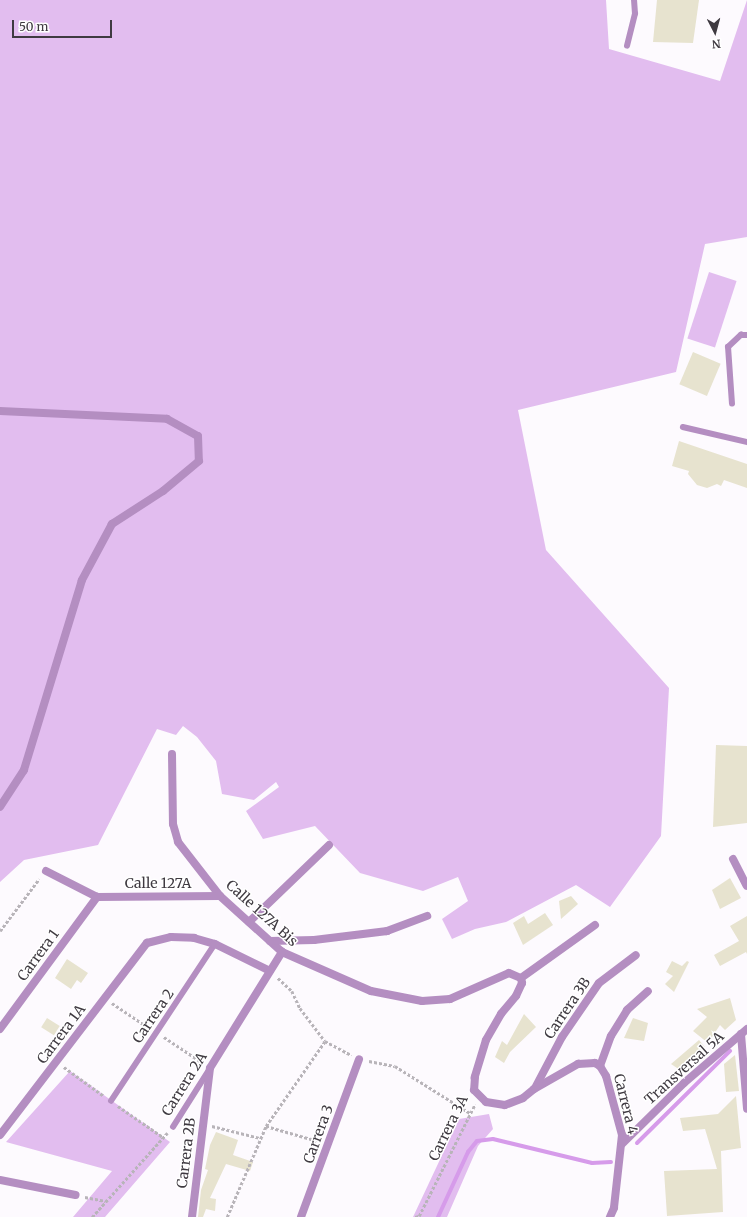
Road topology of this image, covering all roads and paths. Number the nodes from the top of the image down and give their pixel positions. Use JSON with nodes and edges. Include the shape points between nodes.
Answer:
{"nodes":[{"id":1,"x":634,"y":0,"type":"edge"},
{"id":2,"x":627,"y":46,"type":"dead end"},
{"id":3,"x":747,"y":335,"type":"edge"},
{"id":4,"x":732,"y":404,"type":"dead end"},
{"id":5,"x":0,"y":411,"type":"edge"},
{"id":6,"x":683,"y":427,"type":"dead end"},
{"id":7,"x":747,"y":442,"type":"edge"},
{"id":8,"x":172,"y":754,"type":"dead end"},
{"id":9,"x":0,"y":807,"type":"edge"},
{"id":10,"x":329,"y":845,"type":"dead end"},
{"id":11,"x":733,"y":859,"type":"dead end"},
{"id":12,"x":46,"y":871,"type":"joint"},
{"id":13,"x":747,"y":886,"type":"edge"},
{"id":14,"x":97,"y":896,"type":"junction"},
{"id":15,"x":220,"y":896,"type":"junction"},
{"id":16,"x":427,"y":916,"type":"dead end"},
{"id":17,"x":249,"y":922,"type":"junction"},
{"id":18,"x":595,"y":925,"type":"dead end"},
{"id":19,"x":0,"y":931,"type":"edge"},
{"id":20,"x":270,"y":941,"type":"junction"},
{"id":21,"x":215,"y":944,"type":"junction"},
{"id":22,"x":282,"y":952,"type":"junction"},
{"id":23,"x":636,"y":955,"type":"dead end"},
{"id":24,"x":270,"y":971,"type":"junction"},
{"id":25,"x":521,"y":978,"type":"junction"},
{"id":26,"x":648,"y":991,"type":"dead end"},
{"id":27,"x":0,"y":1030,"type":"edge"},
{"id":28,"x":744,"y":1031,"type":"edge"},
{"id":29,"x":325,"y":1041,"type":"dead end"},
{"id":30,"x":359,"y":1059,"type":"dead end"},
{"id":31,"x":600,"y":1066,"type":"junction"},
{"id":32,"x":210,"y":1068,"type":"junction"},
{"id":33,"x":534,"y":1089,"type":"junction"},
{"id":34,"x":478,"y":1097,"type":"junction"},
{"id":35,"x":111,"y":1101,"type":"dead end"},
{"id":36,"x":747,"y":1109,"type":"edge"},
{"id":37,"x":203,"y":1124,"type":"junction"},
{"id":38,"x":266,"y":1126,"type":"junction"},
{"id":39,"x":173,"y":1127,"type":"joint"},
{"id":40,"x":0,"y":1134,"type":"edge"},
{"id":41,"x":260,"y":1138,"type":"junction"},
{"id":42,"x":328,"y":1144,"type":"junction"},
{"id":43,"x":622,"y":1144,"type":"junction"},
{"id":44,"x":0,"y":1180,"type":"edge"},
{"id":45,"x":76,"y":1195,"type":"joint"},
{"id":46,"x":106,"y":1201,"type":"junction"},
{"id":47,"x":92,"y":1217,"type":"edge"},
{"id":48,"x":192,"y":1217,"type":"edge"},
{"id":49,"x":227,"y":1217,"type":"edge"},
{"id":50,"x":301,"y":1217,"type":"edge"},
{"id":51,"x":415,"y":1217,"type":"edge"},
{"id":52,"x":610,"y":1217,"type":"edge"}],
"edges":[{"from":1,"to":2,"type":"lane","via":[[635,14]]},
{"from":3,"to":4,"type":"lane","via":[[741,335],[728,347]]},
{"from":5,"to":9,"type":"street","via":[[167,419],[198,436],[199,461],[163,491],[112,524],[82,580],[24,770]]},
{"from":6,"to":7,"type":"lane"},
{"from":8,"to":15,"type":"street","name":"Calle 127A Bis","via":[[173,824],[178,842]]},
{"from":10,"to":17,"type":"street"},
{"from":11,"to":13,"type":"street"},
{"from":12,"to":14,"type":"street"},
{"from":12,"to":19,"type":"path"},
{"from":14,"to":15,"type":"street","name":"Calle 127A"},
{"from":14,"to":27,"type":"street","name":"Carrera 1"},
{"from":15,"to":17,"type":"street","name":"Calle 127A Bis"},
{"from":16,"to":20,"type":"street","via":[[387,931],[314,940]]},
{"from":17,"to":20,"type":"street","name":"Calle 127A Bis"},
{"from":18,"to":25,"type":"street"},
{"from":20,"to":22,"type":"street","name":"Calle 127A Bis"},
{"from":21,"to":24,"type":"street","name":"Carrera 1A"},
{"from":21,"to":35,"type":"lane","name":"Carrera 2"},
{"from":21,"to":40,"type":"street","name":"Carrera 1A","via":[[194,938],[172,937],[158,938],[147,943]]},
{"from":22,"to":24,"type":"street","name":"Carrera 2A"},
{"from":22,"to":25,"type":"street","name":"Calle 127A Bis","via":[[371,991],[422,1001],[450,999],[509,973]]},
{"from":23,"to":33,"type":"street","name":"Carrera 3B","via":[[599,982],[562,1037]]},
{"from":24,"to":32,"type":"street","name":"Carrera 2A"},
{"from":25,"to":34,"type":"street","name":"Carrera 3A","via":[[522,983],[516,996],[501,1014],[486,1040],[474,1084]]},
{"from":26,"to":31,"type":"street","name":"Carrera 4","via":[[627,1010],[611,1036]]},
{"from":28,"to":36,"type":"street"},
{"from":28,"to":43,"type":"street","name":"Transversal 5A","via":[[684,1083]]},
{"from":29,"to":38,"type":"path"},
{"from":30,"to":42,"type":"street","name":"Carrera 3"},
{"from":31,"to":33,"type":"street","via":[[595,1063],[578,1064]]},
{"from":31,"to":43,"type":"street","name":"Carrera 4","via":[[606,1076]]},
{"from":32,"to":37,"type":"street","name":"Carrera 2B"},
{"from":32,"to":39,"type":"lane","name":"Carrera 2A"},
{"from":33,"to":34,"type":"street","via":[[523,1098],[505,1105],[492,1104]]},
{"from":34,"to":51,"type":"path","name":"Carrera 3A","via":[[419,1216]]},
{"from":37,"to":41,"type":"path"},
{"from":37,"to":48,"type":"street","name":"Carrera 2B"},
{"from":38,"to":41,"type":"path"},
{"from":38,"to":42,"type":"path"},
{"from":39,"to":46,"type":"path","name":"Carrera 2A"},
{"from":41,"to":49,"type":"path"},
{"from":42,"to":50,"type":"street","name":"Carrera 3"},
{"from":43,"to":52,"type":"street","name":"Carrera 4","via":[[614,1208]]},
{"from":44,"to":45,"type":"street"},
{"from":45,"to":46,"type":"path"},
{"from":46,"to":47,"type":"path","name":"Carrera 2A"}]}
